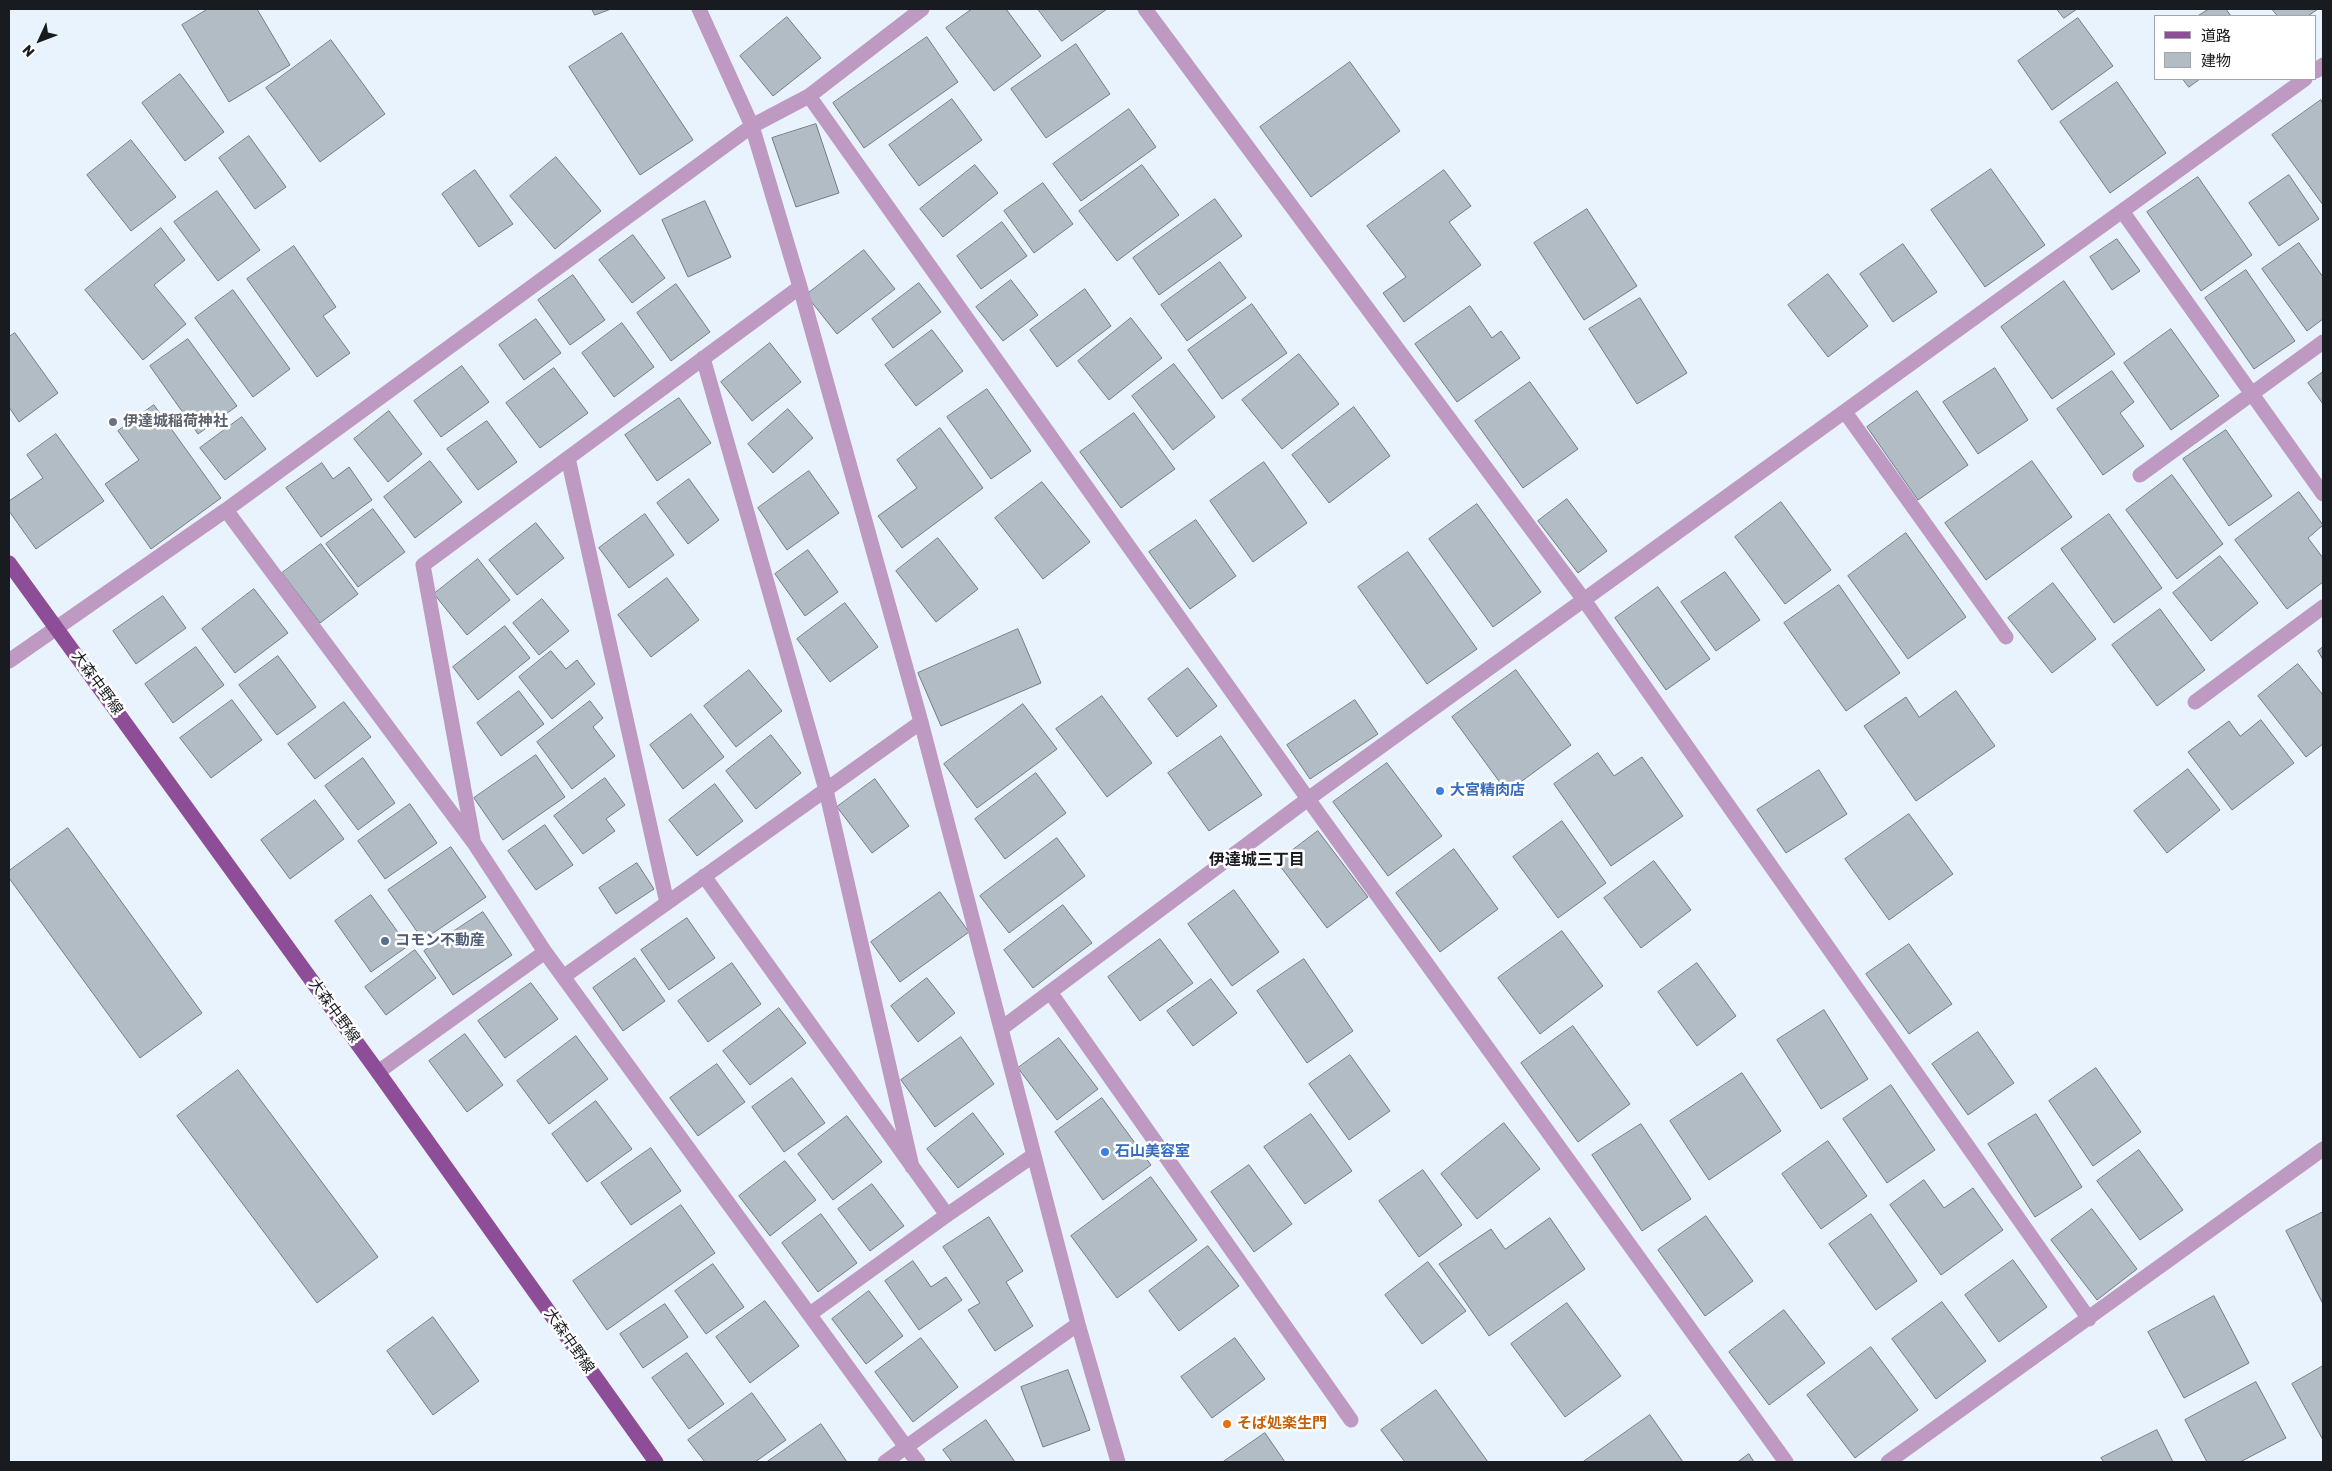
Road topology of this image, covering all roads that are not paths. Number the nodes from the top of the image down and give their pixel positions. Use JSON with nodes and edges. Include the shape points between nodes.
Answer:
{"nodes":[{"id":1,"x":699,"y":9,"type":"edge"},
{"id":2,"x":922,"y":9,"type":"edge"},
{"id":3,"x":1145,"y":9,"type":"edge"},
{"id":4,"x":2304,"y":80,"type":"edge"},
{"id":5,"x":809,"y":96,"type":"junction"},
{"id":6,"x":752,"y":126,"type":"junction"},
{"id":7,"x":2122,"y":211,"type":"junction"},
{"id":8,"x":800,"y":287,"type":"junction"},
{"id":9,"x":2323,"y":342,"type":"edge"},
{"id":10,"x":703,"y":358,"type":"junction"},
{"id":11,"x":2251,"y":393,"type":"junction"},
{"id":12,"x":1845,"y":412,"type":"junction"},
{"id":13,"x":568,"y":458,"type":"junction"},
{"id":14,"x":2140,"y":475,"type":"dead end"},
{"id":15,"x":2323,"y":494,"type":"edge"},
{"id":16,"x":226,"y":510,"type":"junction"},
{"id":17,"x":9,"y":562,"type":"edge"},
{"id":18,"x":1584,"y":600,"type":"junction"},
{"id":19,"x":2323,"y":607,"type":"edge"},
{"id":20,"x":56,"y":627,"type":"junction"},
{"id":21,"x":2006,"y":637,"type":"dead end"},
{"id":22,"x":9,"y":661,"type":"edge"},
{"id":23,"x":2195,"y":702,"type":"dead end"},
{"id":24,"x":921,"y":722,"type":"junction"},
{"id":25,"x":826,"y":790,"type":"junction"},
{"id":26,"x":1308,"y":799,"type":"junction"},
{"id":27,"x":474,"y":843,"type":"junction"},
{"id":28,"x":704,"y":876,"type":"junction"},
{"id":29,"x":667,"y":903,"type":"junction"},
{"id":30,"x":545,"y":952,"type":"junction"},
{"id":31,"x":563,"y":977,"type":"junction"},
{"id":32,"x":1050,"y":992,"type":"junction"},
{"id":33,"x":1002,"y":1028,"type":"junction"},
{"id":34,"x":378,"y":1072,"type":"junction"},
{"id":35,"x":2323,"y":1149,"type":"edge"},
{"id":36,"x":1034,"y":1155,"type":"junction"},
{"id":37,"x":912,"y":1167,"type":"junction"},
{"id":38,"x":947,"y":1214,"type":"junction"},
{"id":39,"x":810,"y":1314,"type":"junction"},
{"id":40,"x":2089,"y":1319,"type":"junction"},
{"id":41,"x":1078,"y":1324,"type":"junction"},
{"id":42,"x":1351,"y":1420,"type":"dead end"},
{"id":43,"x":906,"y":1447,"type":"junction"},
{"id":44,"x":656,"y":1462,"type":"edge"},
{"id":45,"x":885,"y":1462,"type":"edge"},
{"id":46,"x":918,"y":1462,"type":"edge"},
{"id":47,"x":1118,"y":1462,"type":"edge"},
{"id":48,"x":1786,"y":1462,"type":"edge"},
{"id":49,"x":1888,"y":1462,"type":"edge"}],
"edges":[{"from":1,"to":6,"type":"lane"},
{"from":2,"to":5,"type":"lane"},
{"from":3,"to":18,"type":"lane"},
{"from":4,"to":7,"type":"lane"},
{"from":5,"to":6,"type":"lane"},
{"from":5,"to":26,"type":"lane"},
{"from":6,"to":8,"type":"lane"},
{"from":6,"to":16,"type":"lane"},
{"from":7,"to":11,"type":"lane"},
{"from":7,"to":12,"type":"lane"},
{"from":8,"to":10,"type":"lane"},
{"from":8,"to":24,"type":"lane"},
{"from":9,"to":11,"type":"lane"},
{"from":10,"to":13,"type":"lane"},
{"from":10,"to":25,"type":"lane"},
{"from":11,"to":14,"type":"lane"},
{"from":11,"to":15,"type":"lane"},
{"from":12,"to":18,"type":"lane"},
{"from":12,"to":21,"type":"lane"},
{"from":13,"to":27,"type":"lane","via":[[424,565]]},
{"from":13,"to":29,"type":"lane"},
{"from":16,"to":20,"type":"lane"},
{"from":16,"to":27,"type":"lane"},
{"from":17,"to":20,"type":"main road","name":"大森中野線"},
{"from":18,"to":26,"type":"lane"},
{"from":18,"to":40,"type":"lane"},
{"from":19,"to":23,"type":"lane"},
{"from":20,"to":22,"type":"lane"},
{"from":20,"to":34,"type":"main road","name":"大森中野線"},
{"from":24,"to":25,"type":"lane"},
{"from":24,"to":33,"type":"lane"},
{"from":25,"to":28,"type":"lane"},
{"from":25,"to":37,"type":"lane"},
{"from":26,"to":32,"type":"lane"},
{"from":26,"to":48,"type":"lane"},
{"from":27,"to":30,"type":"lane"},
{"from":28,"to":29,"type":"lane"},
{"from":28,"to":37,"type":"lane"},
{"from":29,"to":31,"type":"lane"},
{"from":30,"to":31,"type":"lane"},
{"from":30,"to":34,"type":"lane"},
{"from":31,"to":39,"type":"lane"},
{"from":32,"to":33,"type":"lane"},
{"from":32,"to":42,"type":"lane"},
{"from":33,"to":36,"type":"lane"},
{"from":34,"to":44,"type":"main road","name":"大森中野線"},
{"from":35,"to":40,"type":"lane"},
{"from":36,"to":38,"type":"lane"},
{"from":36,"to":41,"type":"lane"},
{"from":37,"to":38,"type":"lane"},
{"from":38,"to":39,"type":"lane"},
{"from":39,"to":43,"type":"lane"},
{"from":40,"to":49,"type":"lane"},
{"from":41,"to":43,"type":"lane"},
{"from":41,"to":47,"type":"lane"},
{"from":43,"to":45,"type":"lane"},
{"from":43,"to":46,"type":"lane"}]}
